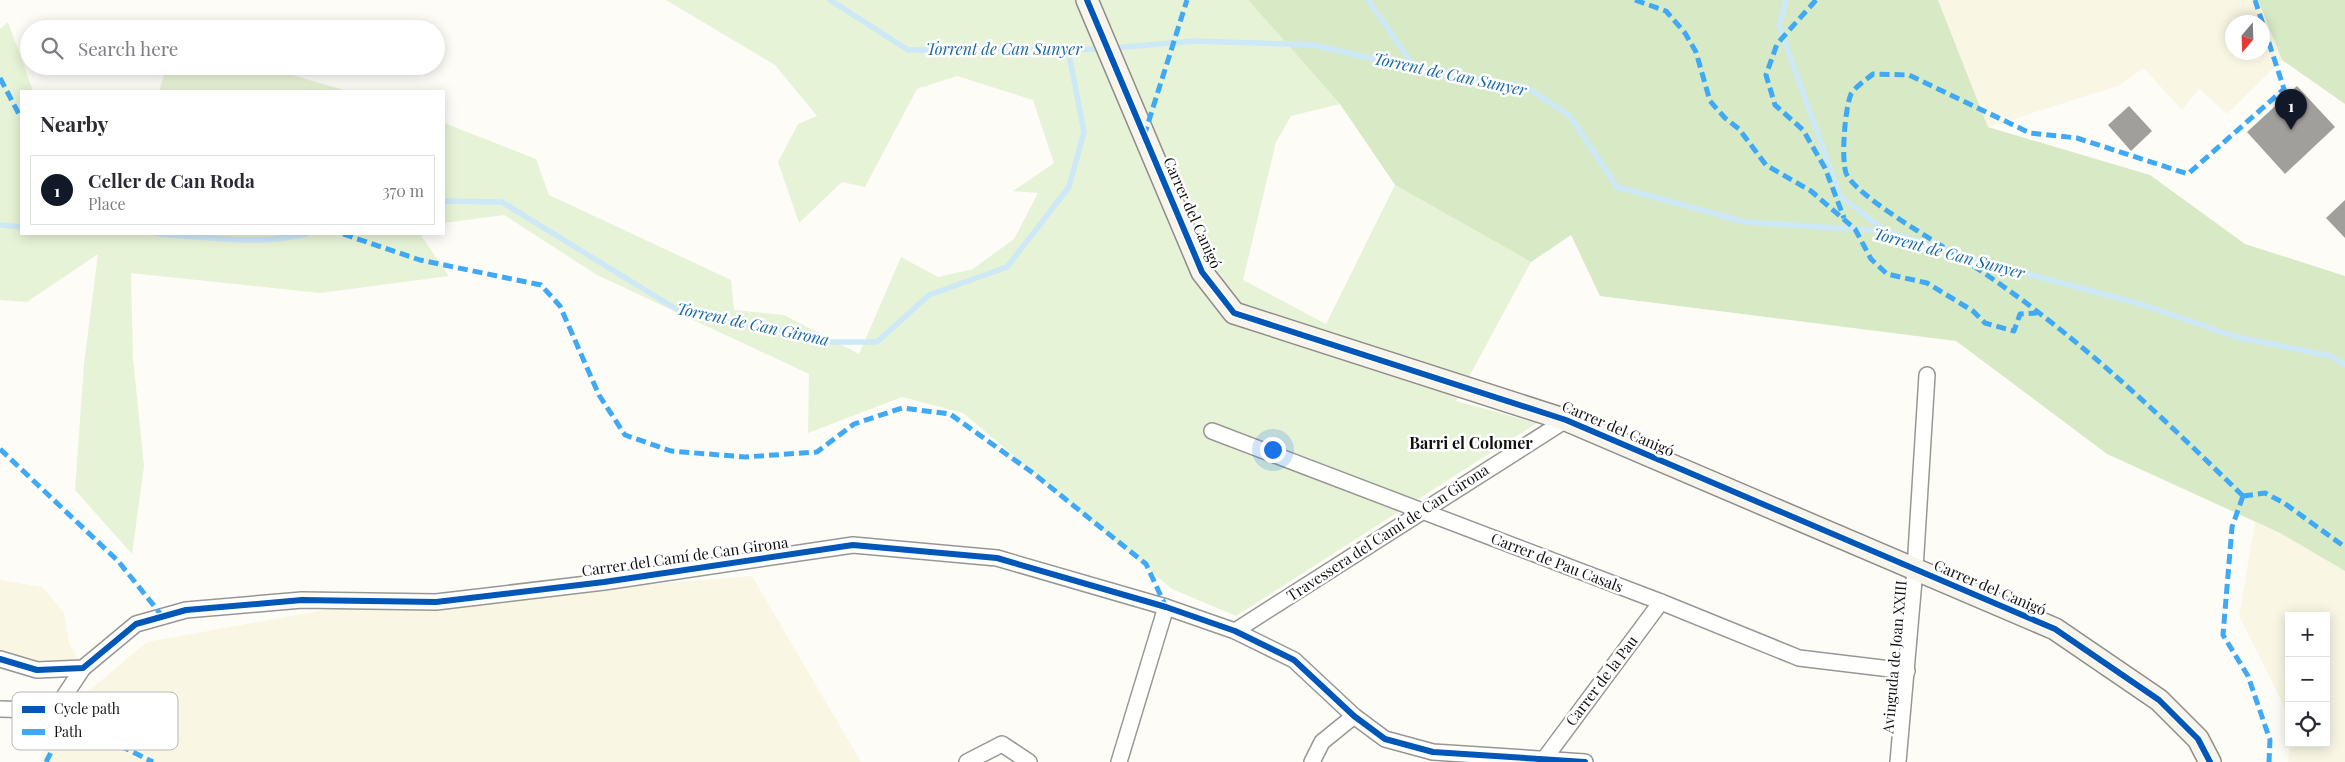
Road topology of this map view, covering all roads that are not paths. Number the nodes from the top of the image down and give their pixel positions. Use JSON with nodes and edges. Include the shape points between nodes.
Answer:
{"nodes":[{"id":1,"x":1087,"y":0,"type":"edge"},
{"id":2,"x":1927,"y":374,"type":"dead end"},
{"id":3,"x":1566,"y":420,"type":"junction"},
{"id":4,"x":1212,"y":431,"type":"dead end"},
{"id":5,"x":1422,"y":511,"type":"junction"},
{"id":6,"x":1915,"y":569,"type":"junction"},
{"id":7,"x":1661,"y":602,"type":"junction"},
{"id":8,"x":1166,"y":607,"type":"junction"},
{"id":9,"x":1235,"y":631,"type":"junction"},
{"id":10,"x":0,"y":659,"type":"edge"},
{"id":11,"x":83,"y":668,"type":"junction"},
{"id":12,"x":1907,"y":672,"type":"junction"},
{"id":13,"x":67,"y":692,"type":"edge"},
{"id":14,"x":1354,"y":716,"type":"junction"},
{"id":15,"x":1543,"y":761,"type":"edge"},
{"id":16,"x":968,"y":762,"type":"edge"},
{"id":17,"x":1029,"y":762,"type":"edge"},
{"id":18,"x":1119,"y":762,"type":"edge"},
{"id":19,"x":1312,"y":762,"type":"edge"},
{"id":20,"x":1585,"y":762,"type":"edge"},
{"id":21,"x":1898,"y":762,"type":"edge"},
{"id":22,"x":2210,"y":762,"type":"edge"}],
"edges":[{"from":1,"to":3,"type":"street","name":"Carrer del Canigó","via":[[1202,272],[1234,313]]},
{"from":2,"to":6,"type":"street","name":"Avinguda de Joan XXIII"},
{"from":3,"to":5,"type":"street","name":"Travessera del Camí de Can Girona"},
{"from":3,"to":6,"type":"street","name":"Carrer del Canigó"},
{"from":4,"to":5,"type":"street","name":"Carrer de Pau Casals"},
{"from":5,"to":7,"type":"street","name":"Carrer de Pau Casals"},
{"from":5,"to":9,"type":"street","name":"Travessera del Camí de Can Girona"},
{"from":6,"to":12,"type":"street","name":"Avinguda de Joan XXIII"},
{"from":6,"to":22,"type":"street","name":"Carrer del Canigó","via":[[2054,629],[2159,700],[2198,739]]},
{"from":7,"to":12,"type":"street","name":"Carrer de Pau Casals","via":[[1799,658]]},
{"from":7,"to":15,"type":"street","name":"Carrer de la Pau"},
{"from":8,"to":9,"type":"street","name":"Carrer del Camí de Can Girona"},
{"from":8,"to":11,"type":"street","name":"Carrer del Camí de Can Girona","via":[[997,558],[853,545],[604,582],[436,602],[302,600],[186,610],[136,624]]},
{"from":8,"to":18,"type":"street"},
{"from":9,"to":14,"type":"street","name":"Carrer del Camí de Can Girona","via":[[1294,660]]},
{"from":10,"to":11,"type":"street","via":[[37,670]]},
{"from":11,"to":13,"type":"street","name":"Carrer del Camí de Can Girona"},
{"from":12,"to":21,"type":"street","name":"Avinguda de Joan XXIII"},
{"from":14,"to":15,"type":"street","name":"Carrer del Camí de Can Girona","via":[[1385,739],[1433,752]]},
{"from":14,"to":19,"type":"street","via":[[1322,742]]},
{"from":15,"to":20,"type":"street","name":"Carrer del Camí de Can Girona"},
{"from":16,"to":17,"type":"street","via":[[1002,744]]}]}
